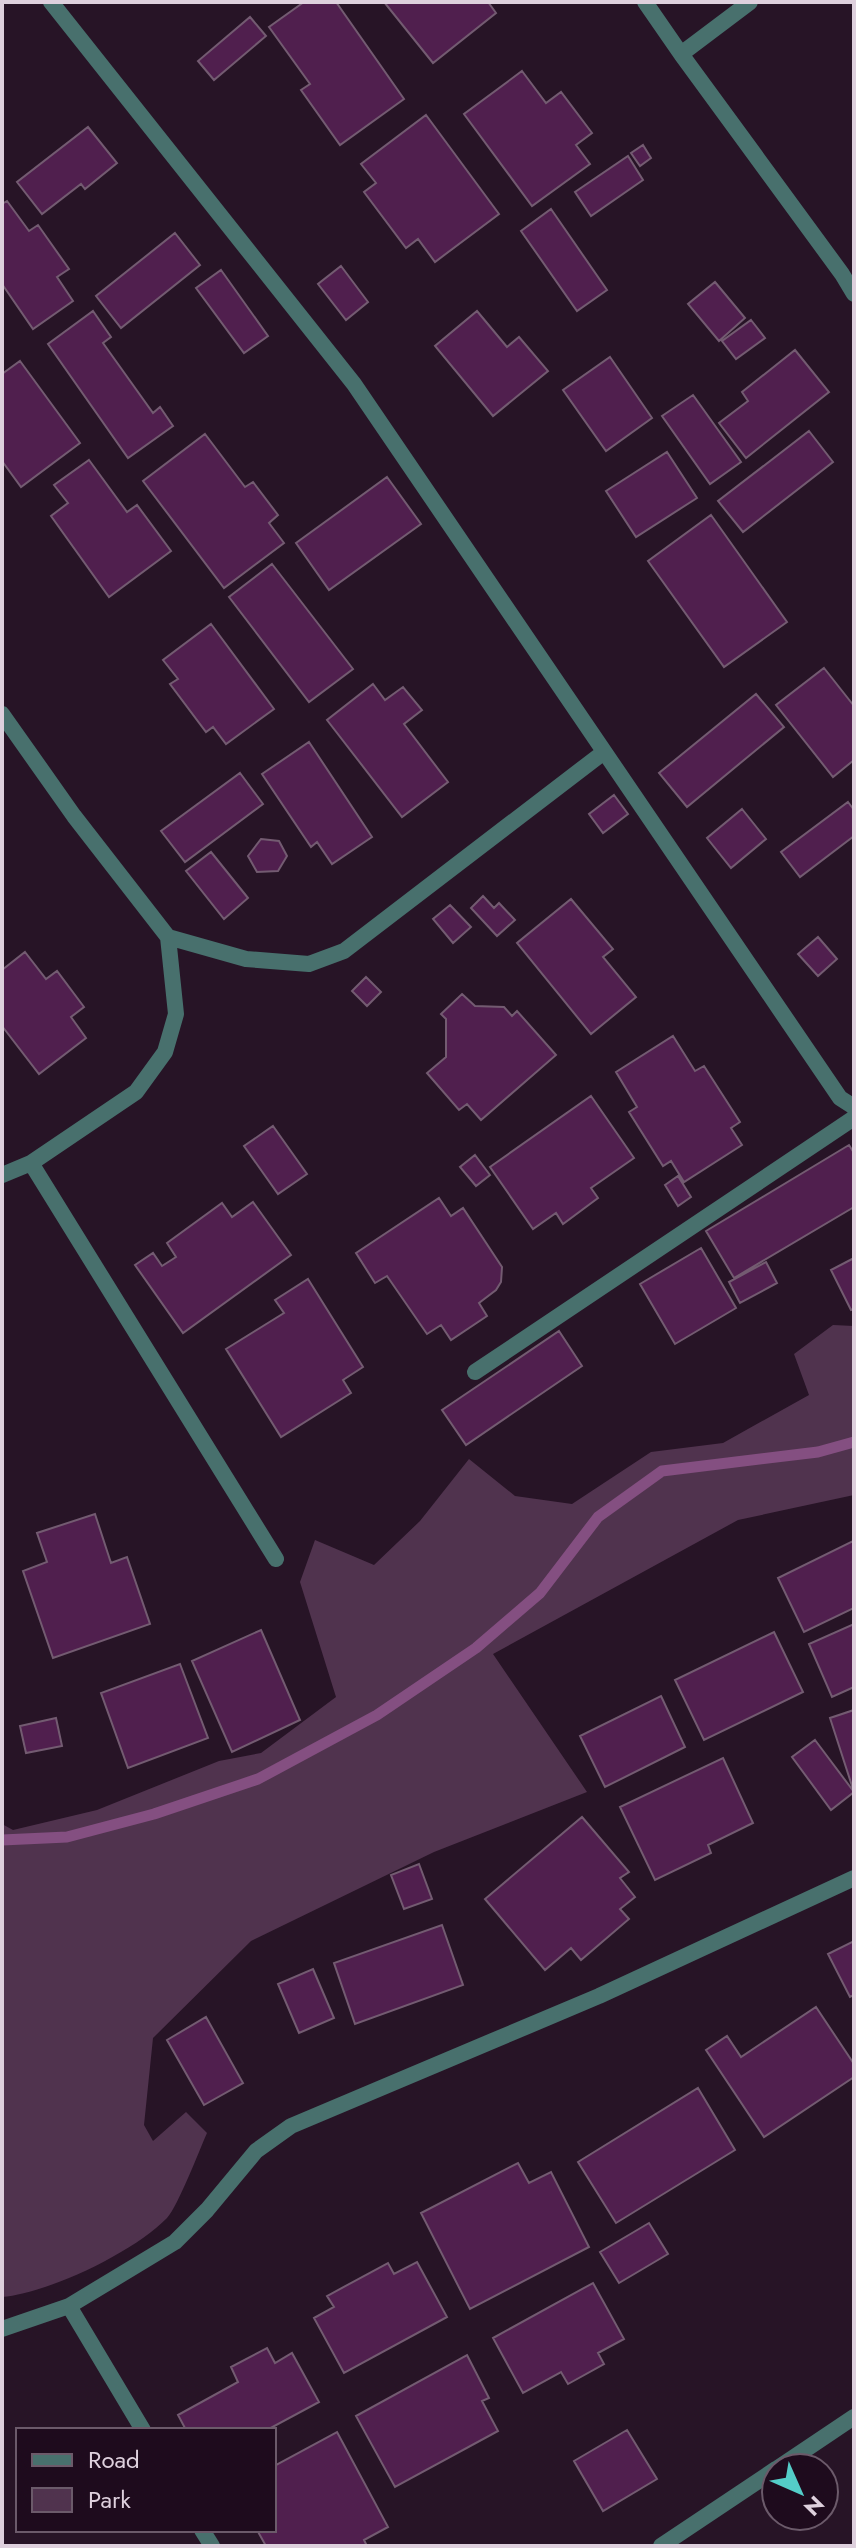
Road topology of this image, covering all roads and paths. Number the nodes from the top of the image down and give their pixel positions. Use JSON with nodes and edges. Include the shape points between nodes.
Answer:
{"nodes":[{"id":1,"x":51,"y":2,"type":"edge"},
{"id":2,"x":645,"y":2,"type":"edge"},
{"id":3,"x":750,"y":2,"type":"edge"},
{"id":4,"x":681,"y":54,"type":"junction"},
{"id":5,"x":854,"y":294,"type":"edge"},
{"id":6,"x":2,"y":714,"type":"edge"},
{"id":7,"x":604,"y":752,"type":"junction"},
{"id":8,"x":168,"y":937,"type":"junction"},
{"id":9,"x":854,"y":1107,"type":"edge"},
{"id":10,"x":854,"y":1118,"type":"edge"},
{"id":11,"x":31,"y":1163,"type":"junction"},
{"id":12,"x":2,"y":1175,"type":"edge"},
{"id":13,"x":475,"y":1372,"type":"dead end"},
{"id":14,"x":276,"y":1559,"type":"dead end"},
{"id":15,"x":854,"y":1878,"type":"edge"},
{"id":16,"x":69,"y":2306,"type":"junction"},
{"id":17,"x":2,"y":2329,"type":"edge"},
{"id":18,"x":854,"y":2417,"type":"edge"},
{"id":19,"x":142,"y":2428,"type":"edge"},
{"id":20,"x":802,"y":2452,"type":"edge"},
{"id":21,"x":760,"y":2480,"type":"edge"},
{"id":22,"x":661,"y":2546,"type":"edge"}],
"edges":[{"from":1,"to":7,"type":"street","via":[[354,384]]},
{"from":2,"to":4,"type":"street"},
{"from":3,"to":4,"type":"street"},
{"from":4,"to":5,"type":"street"},
{"from":6,"to":8,"type":"street"},
{"from":7,"to":8,"type":"street","via":[[344,951],[309,964],[246,959]]},
{"from":7,"to":9,"type":"street","via":[[840,1098]]},
{"from":8,"to":11,"type":"street","via":[[176,1014],[165,1052],[136,1092]]},
{"from":10,"to":13,"type":"street"},
{"from":11,"to":12,"type":"street"},
{"from":11,"to":14,"type":"street"},
{"from":15,"to":16,"type":"street","via":[[599,1996],[291,2126],[256,2151],[175,2242]]},
{"from":16,"to":17,"type":"street"},
{"from":16,"to":19,"type":"street"},
{"from":18,"to":20,"type":"street"},
{"from":21,"to":22,"type":"street"}]}
